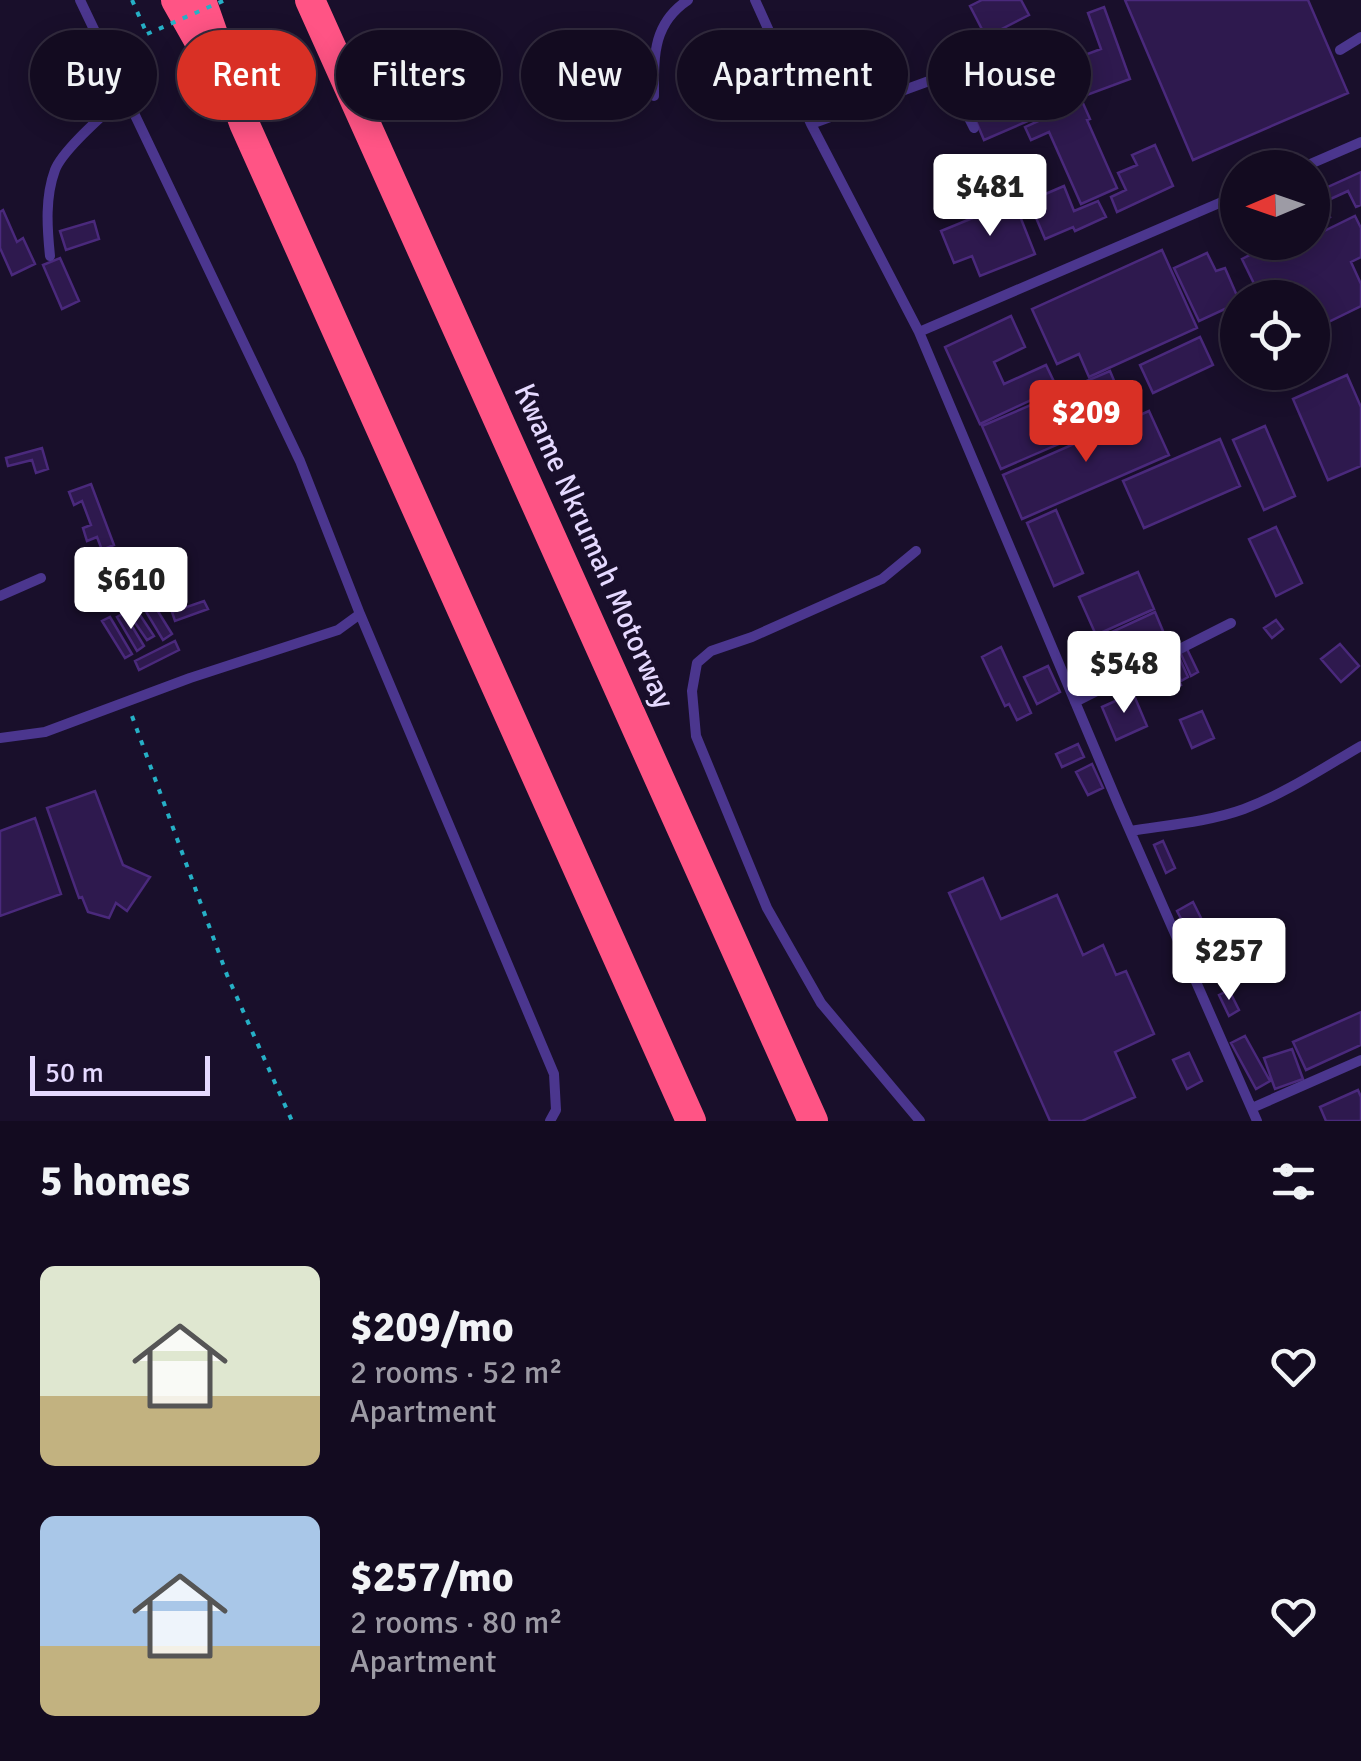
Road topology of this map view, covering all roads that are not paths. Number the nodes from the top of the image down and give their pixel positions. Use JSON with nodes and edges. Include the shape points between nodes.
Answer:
{"nodes":[{"id":1,"x":80,"y":0,"type":"edge"},
{"id":2,"x":176,"y":0,"type":"edge"},
{"id":3,"x":201,"y":0,"type":"edge"},
{"id":4,"x":688,"y":0,"type":"edge"},
{"id":5,"x":755,"y":0,"type":"edge"},
{"id":6,"x":310,"y":1,"type":"edge"},
{"id":7,"x":94,"y":30,"type":"edge"},
{"id":8,"x":1361,"y":37,"type":"edge"},
{"id":9,"x":657,"y":41,"type":"edge"},
{"id":10,"x":1340,"y":50,"type":"dead end"},
{"id":11,"x":97,"y":120,"type":"edge"},
{"id":12,"x":137,"y":120,"type":"edge"},
{"id":13,"x":244,"y":124,"type":"junction"},
{"id":14,"x":811,"y":124,"type":"junction"},
{"id":15,"x":974,"y":128,"type":"dead end"},
{"id":16,"x":1361,"y":142,"type":"edge"},
{"id":17,"x":1330,"y":155,"type":"edge"},
{"id":18,"x":1220,"y":203,"type":"edge"},
{"id":19,"x":50,"y":256,"type":"dead end"},
{"id":20,"x":918,"y":332,"type":"junction"},
{"id":21,"x":916,"y":551,"type":"dead end"},
{"id":22,"x":41,"y":578,"type":"dead end"},
{"id":23,"x":0,"y":596,"type":"edge"},
{"id":24,"x":360,"y":614,"type":"junction"},
{"id":25,"x":1231,"y":624,"type":"dead end"},
{"id":26,"x":1075,"y":702,"type":"junction"},
{"id":27,"x":0,"y":738,"type":"edge"},
{"id":28,"x":1361,"y":746,"type":"edge"},
{"id":29,"x":1130,"y":831,"type":"junction"},
{"id":30,"x":1361,"y":1060,"type":"edge"},
{"id":31,"x":1252,"y":1108,"type":"junction"},
{"id":32,"x":550,"y":1121,"type":"edge"},
{"id":33,"x":690,"y":1121,"type":"edge"},
{"id":34,"x":813,"y":1121,"type":"edge"},
{"id":35,"x":920,"y":1121,"type":"edge"},
{"id":36,"x":1257,"y":1121,"type":"edge"}],
"edges":[{"from":1,"to":7,"type":"lane"},
{"from":2,"to":13,"type":"highway"},
{"from":3,"to":13,"type":"highway"},
{"from":4,"to":9,"type":"lane","via":[[673,10]]},
{"from":5,"to":14,"type":"lane"},
{"from":6,"to":34,"type":"highway","name":"Kwame Nkrumah Motorway"},
{"from":8,"to":10,"type":"lane"},
{"from":11,"to":19,"type":"lane","via":[[56,167],[46,218]]},
{"from":12,"to":24,"type":"lane","via":[[300,460]]},
{"from":13,"to":33,"type":"highway"},
{"from":14,"to":15,"type":"lane","via":[[940,77],[952,84]]},
{"from":14,"to":20,"type":"lane"},
{"from":16,"to":17,"type":"lane"},
{"from":18,"to":20,"type":"lane"},
{"from":20,"to":26,"type":"lane"},
{"from":21,"to":35,"type":"lane","via":[[882,579],[711,651],[697,663],[692,691],[696,736],[768,908],[820,1003]]},
{"from":22,"to":23,"type":"lane"},
{"from":24,"to":27,"type":"lane","via":[[338,630],[45,732]]},
{"from":24,"to":32,"type":"lane","via":[[554,1074],[556,1110]]},
{"from":25,"to":26,"type":"lane"},
{"from":26,"to":29,"type":"lane"},
{"from":28,"to":29,"type":"lane","via":[[1246,808]]},
{"from":29,"to":31,"type":"lane"},
{"from":30,"to":31,"type":"lane"},
{"from":31,"to":36,"type":"lane"}]}
